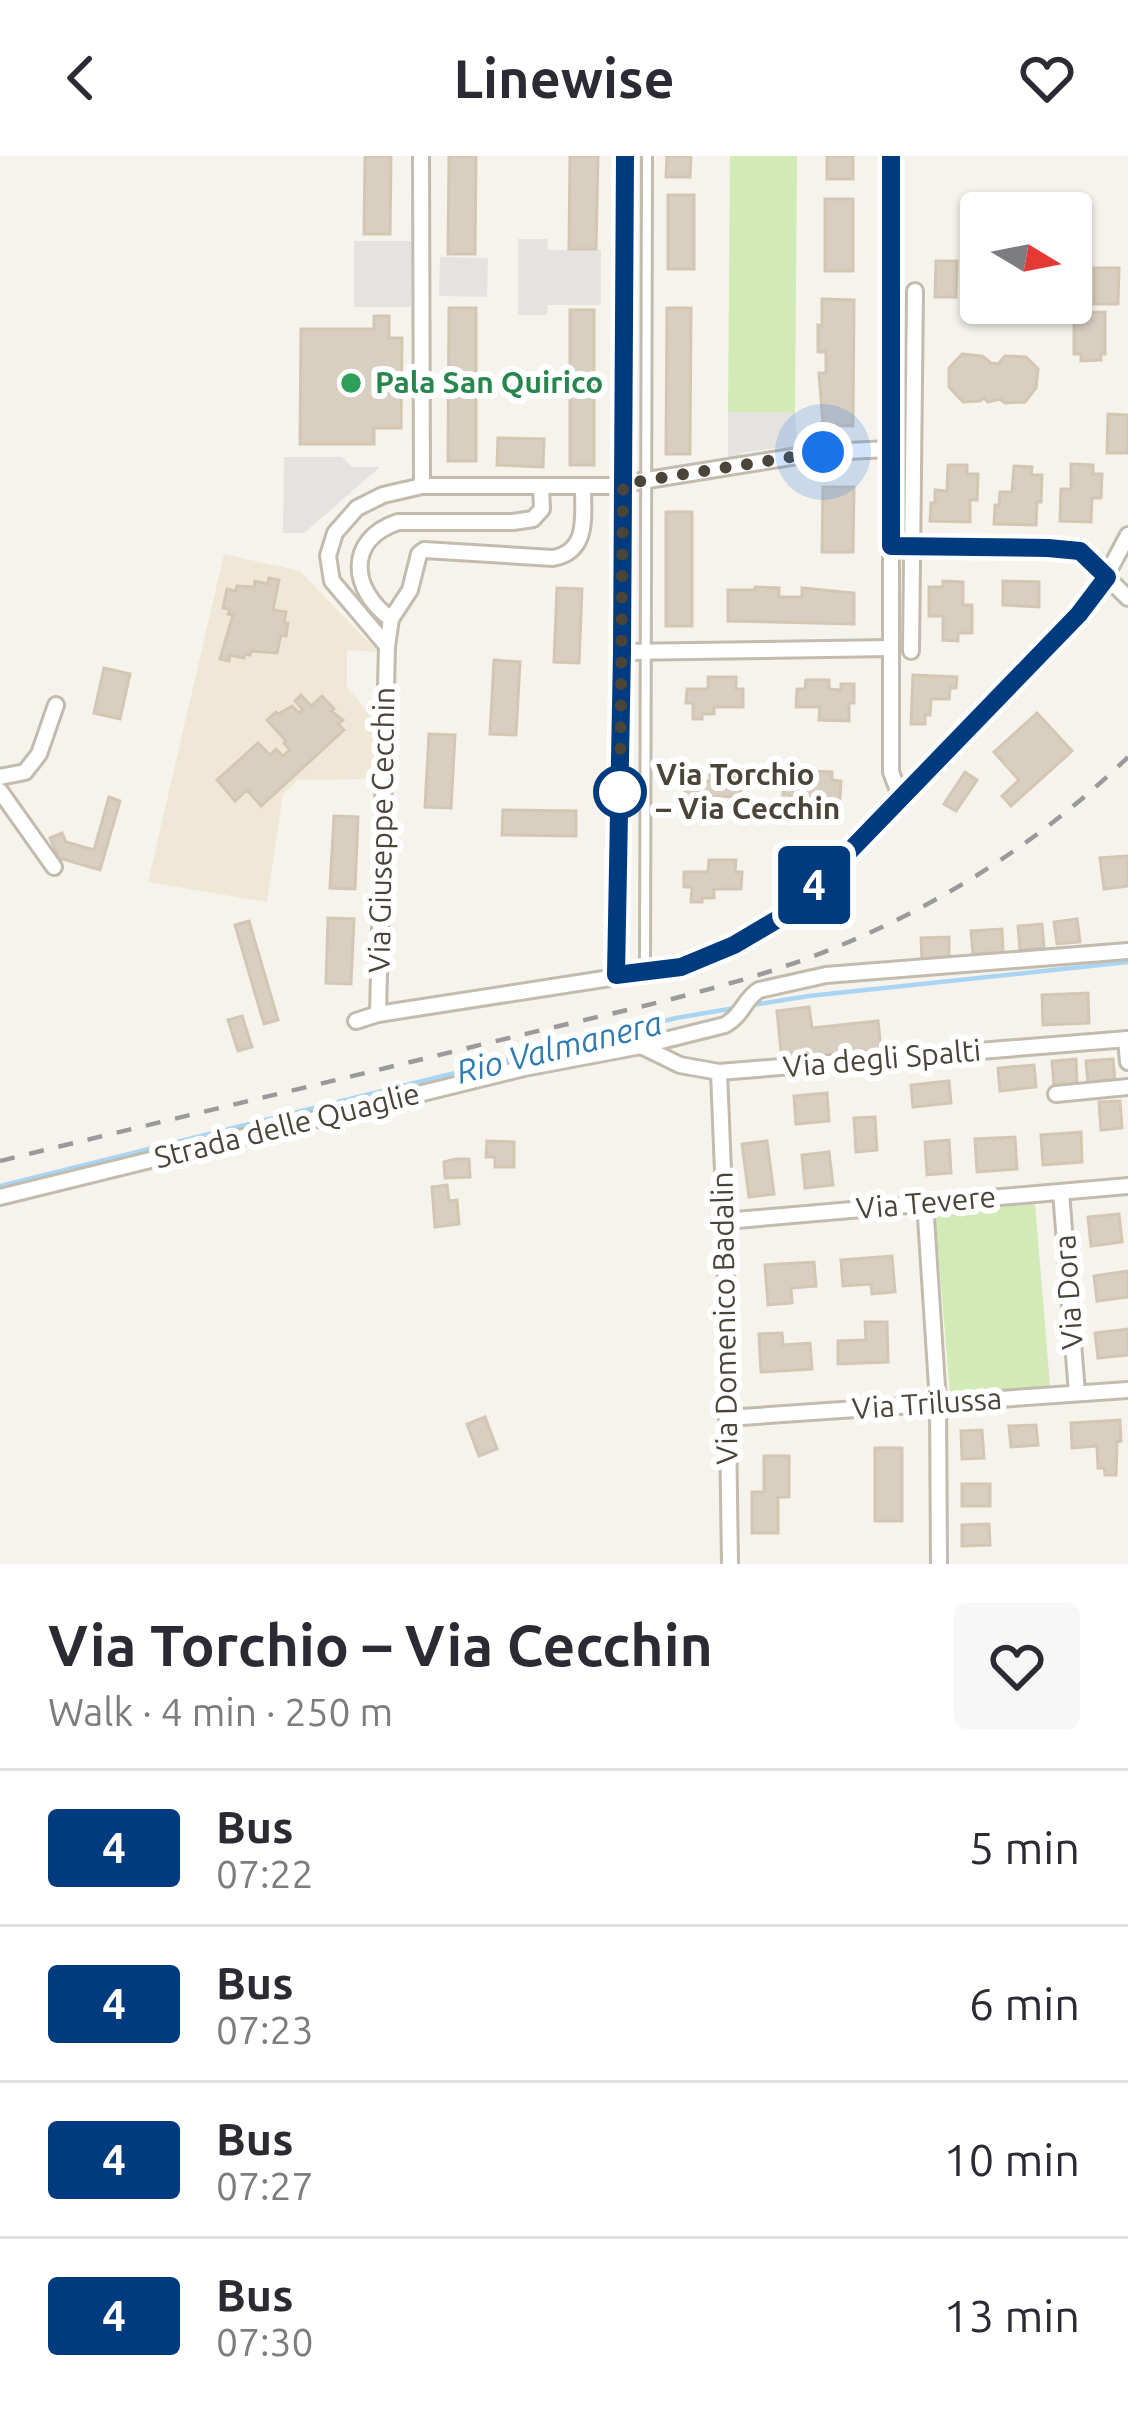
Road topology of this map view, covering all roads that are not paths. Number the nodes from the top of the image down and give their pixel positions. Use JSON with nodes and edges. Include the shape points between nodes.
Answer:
{"nodes":[{"id":1,"x":421,"y":156,"type":"edge"},
{"id":2,"x":625,"y":156,"type":"edge"},
{"id":3,"x":647,"y":156,"type":"edge"},
{"id":4,"x":891,"y":156,"type":"edge"},
{"id":5,"x":625,"y":289,"type":"junction"},
{"id":6,"x":647,"y":289,"type":"junction"},
{"id":7,"x":915,"y":291,"type":"dead end"},
{"id":8,"x":891,"y":449,"type":"junction"},
{"id":9,"x":645,"y":481,"type":"junction"},
{"id":10,"x":623,"y":486,"type":"junction"},
{"id":11,"x":422,"y":487,"type":"junction"},
{"id":12,"x":583,"y":487,"type":"junction"},
{"id":13,"x":541,"y":488,"type":"junction"},
{"id":14,"x":1128,"y":535,"type":"edge"},
{"id":15,"x":891,"y":546,"type":"junction"},
{"id":16,"x":912,"y":546,"type":"junction"},
{"id":17,"x":1107,"y":577,"type":"junction"},
{"id":18,"x":1128,"y":598,"type":"edge"},
{"id":19,"x":391,"y":619,"type":"junction"},
{"id":20,"x":387,"y":646,"type":"junction"},
{"id":21,"x":891,"y":648,"type":"junction"},
{"id":22,"x":911,"y":651,"type":"dead end"},
{"id":23,"x":622,"y":652,"type":"junction"},
{"id":24,"x":645,"y":652,"type":"junction"},
{"id":25,"x":56,"y":705,"type":"dead end"},
{"id":26,"x":0,"y":777,"type":"edge"},
{"id":27,"x":0,"y":791,"type":"edge"},
{"id":28,"x":900,"y":796,"type":"junction"},
{"id":29,"x":54,"y":867,"type":"dead end"},
{"id":30,"x":1128,"y":951,"type":"edge"},
{"id":31,"x":645,"y":972,"type":"junction"},
{"id":32,"x":616,"y":975,"type":"junction"},
{"id":33,"x":377,"y":1014,"type":"junction"},
{"id":34,"x":356,"y":1022,"type":"dead end"},
{"id":35,"x":1127,"y":1039,"type":"edge"},
{"id":36,"x":641,"y":1046,"type":"junction"},
{"id":37,"x":1128,"y":1063,"type":"edge"},
{"id":38,"x":719,"y":1072,"type":"junction"},
{"id":39,"x":1128,"y":1087,"type":"edge"},
{"id":40,"x":1057,"y":1094,"type":"dead end"},
{"id":41,"x":1128,"y":1186,"type":"edge"},
{"id":42,"x":1061,"y":1192,"type":"junction"},
{"id":43,"x":0,"y":1197,"type":"edge"},
{"id":44,"x":926,"y":1202,"type":"junction"},
{"id":45,"x":725,"y":1220,"type":"junction"},
{"id":46,"x":1128,"y":1390,"type":"edge"},
{"id":47,"x":1077,"y":1393,"type":"junction"},
{"id":48,"x":938,"y":1404,"type":"junction"},
{"id":49,"x":727,"y":1418,"type":"junction"},
{"id":50,"x":730,"y":1564,"type":"edge"},
{"id":51,"x":939,"y":1564,"type":"edge"}],
"edges":[{"from":1,"to":11,"type":"street"},
{"from":2,"to":5,"type":"street"},
{"from":3,"to":6,"type":"lane"},
{"from":4,"to":8,"type":"street"},
{"from":5,"to":6,"type":"lane"},
{"from":5,"to":10,"type":"street"},
{"from":6,"to":9,"type":"lane"},
{"from":7,"to":16,"type":"street"},
{"from":8,"to":9,"type":"street"},
{"from":8,"to":15,"type":"street"},
{"from":9,"to":10,"type":"street"},
{"from":9,"to":24,"type":"lane"},
{"from":10,"to":12,"type":"street"},
{"from":10,"to":23,"type":"street"},
{"from":11,"to":13,"type":"street"},
{"from":11,"to":20,"type":"street","via":[[357,508],[334,533],[328,556],[332,581]]},
{"from":12,"to":13,"type":"street"},
{"from":12,"to":19,"type":"street","name":"Via Giuseppe Cecchin","via":[[581,533],[566,556],[424,550]]},
{"from":13,"to":19,"type":"street","via":[[533,519],[398,522],[368,538],[365,592]]},
{"from":14,"to":17,"type":"street","name":"Via Giuseppe Cecchin"},
{"from":15,"to":16,"type":"street"},
{"from":15,"to":21,"type":"street"},
{"from":16,"to":17,"type":"street","via":[[1080,551]]},
{"from":16,"to":22,"type":"street"},
{"from":17,"to":18,"type":"street"},
{"from":17,"to":28,"type":"street","name":"Via Giuseppe Cecchin"},
{"from":19,"to":20,"type":"street","name":"Via Giuseppe Cecchin"},
{"from":20,"to":33,"type":"street","name":"Via Giuseppe Cecchin"},
{"from":21,"to":24,"type":"street"},
{"from":21,"to":28,"type":"street","via":[[891,772]]},
{"from":23,"to":24,"type":"street"},
{"from":23,"to":32,"type":"street"},
{"from":24,"to":31,"type":"lane"},
{"from":25,"to":26,"type":"street","via":[[40,754],[25,772]]},
{"from":27,"to":29,"type":"street"},
{"from":28,"to":31,"type":"street","name":"Via Giuseppe Cecchin","via":[[778,919],[681,967]]},
{"from":30,"to":36,"type":"street","name":"Strada delle Quaglie","via":[[826,975],[759,990],[725,1025]]},
{"from":31,"to":32,"type":"street","name":"Via Giuseppe Cecchin"},
{"from":32,"to":33,"type":"street","name":"Via Giuseppe Cecchin"},
{"from":33,"to":34,"type":"street","name":"Via Giuseppe Cecchin"},
{"from":35,"to":37,"type":"street"},
{"from":35,"to":38,"type":"street","name":"Via degli Spalti"},
{"from":36,"to":38,"type":"street","name":"Via degli Spalti"},
{"from":36,"to":43,"type":"street","name":"Strada delle Quaglie"},
{"from":38,"to":45,"type":"street","name":"Via Domenico Badalin"},
{"from":39,"to":40,"type":"street"},
{"from":41,"to":42,"type":"street","name":"Via Tevere"},
{"from":42,"to":44,"type":"street","name":"Via Tevere"},
{"from":42,"to":47,"type":"street","name":"Via Dora"},
{"from":44,"to":45,"type":"street","name":"Via Tevere"},
{"from":44,"to":48,"type":"street"},
{"from":45,"to":49,"type":"street","name":"Via Domenico Badalin"},
{"from":46,"to":47,"type":"street","name":"Via Trilussa"},
{"from":47,"to":48,"type":"street","name":"Via Trilussa"},
{"from":48,"to":49,"type":"street","name":"Via Trilussa"},
{"from":48,"to":51,"type":"street"},
{"from":49,"to":50,"type":"street","name":"Via Domenico Badalin"}]}
